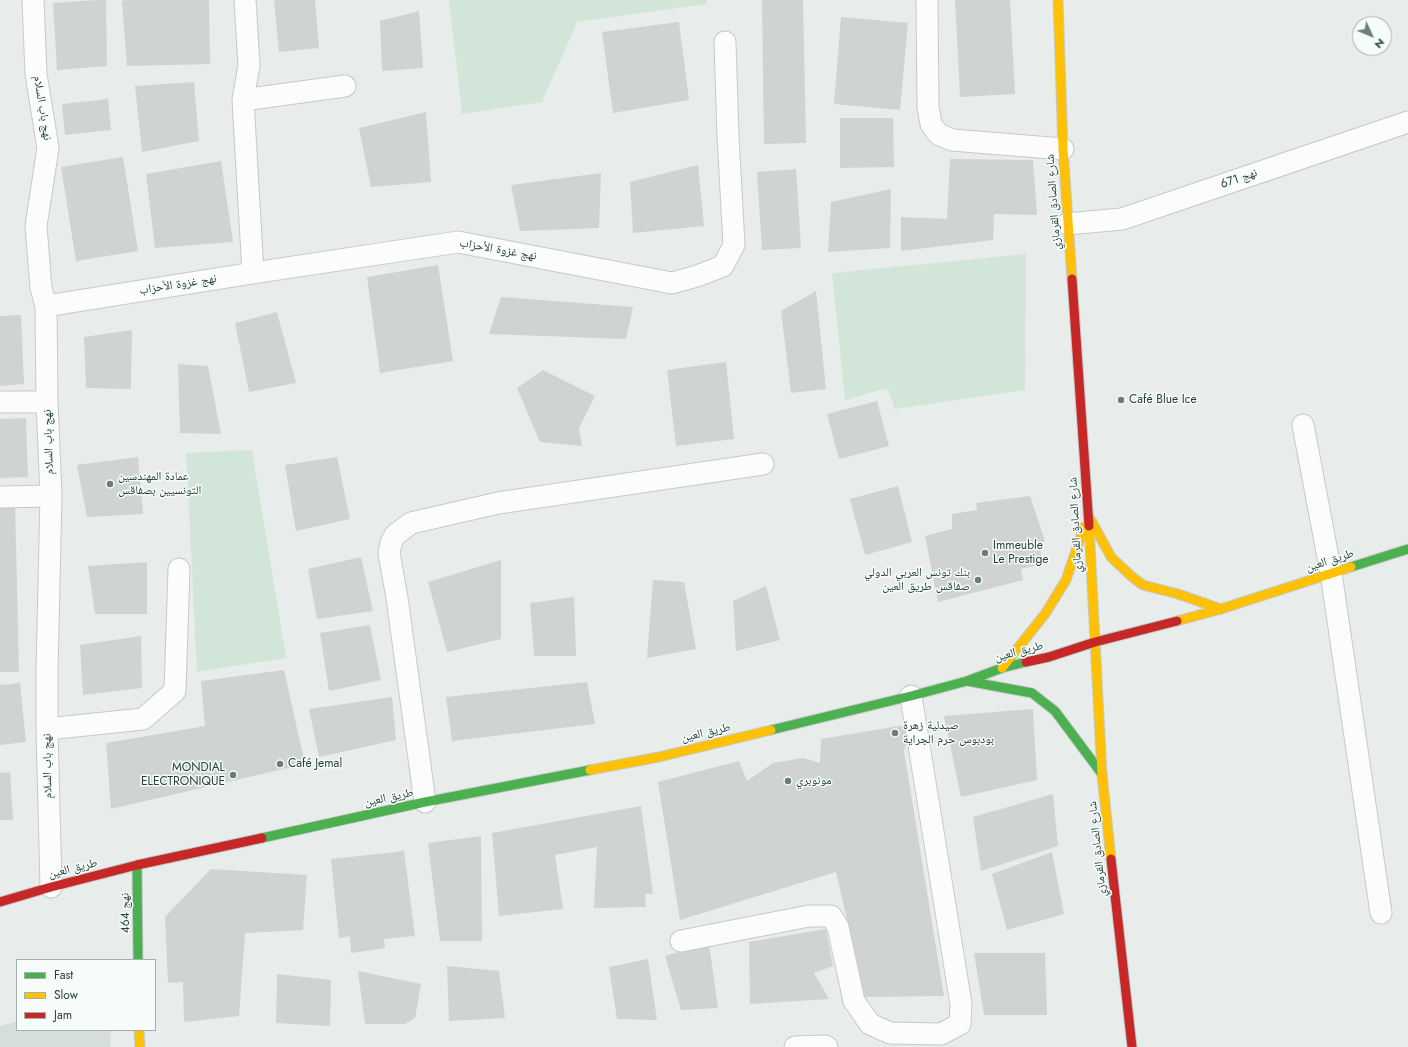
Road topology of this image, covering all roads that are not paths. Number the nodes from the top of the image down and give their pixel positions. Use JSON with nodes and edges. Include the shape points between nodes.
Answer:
{"nodes":[{"id":1,"x":33,"y":0,"type":"edge"},
{"id":2,"x":245,"y":0,"type":"edge"},
{"id":3,"x":927,"y":0,"type":"edge"},
{"id":4,"x":1058,"y":0,"type":"edge"},
{"id":5,"x":725,"y":42,"type":"dead end"},
{"id":6,"x":345,"y":86,"type":"dead end"},
{"id":7,"x":243,"y":100,"type":"junction"},
{"id":8,"x":1408,"y":122,"type":"edge"},
{"id":9,"x":1063,"y":149,"type":"junction"},
{"id":10,"x":1067,"y":224,"type":"junction"},
{"id":11,"x":253,"y":272,"type":"junction"},
{"id":12,"x":46,"y":306,"type":"junction"},
{"id":13,"x":0,"y":402,"type":"edge"},
{"id":14,"x":47,"y":402,"type":"junction"},
{"id":15,"x":1303,"y":425,"type":"dead end"},
{"id":16,"x":763,"y":464,"type":"dead end"},
{"id":17,"x":51,"y":496,"type":"junction"},
{"id":18,"x":0,"y":497,"type":"edge"},
{"id":19,"x":1088,"y":515,"type":"junction"},
{"id":20,"x":1408,"y":549,"type":"edge"},
{"id":21,"x":179,"y":569,"type":"dead end"},
{"id":22,"x":1331,"y":573,"type":"junction"},
{"id":23,"x":1221,"y":609,"type":"junction"},
{"id":24,"x":1095,"y":642,"type":"junction"},
{"id":25,"x":1002,"y":668,"type":"junction"},
{"id":26,"x":967,"y":681,"type":"junction"},
{"id":27,"x":911,"y":696,"type":"junction"},
{"id":28,"x":47,"y":729,"type":"junction"},
{"id":29,"x":1102,"y":774,"type":"junction"},
{"id":30,"x":424,"y":802,"type":"junction"},
{"id":31,"x":137,"y":865,"type":"junction"},
{"id":32,"x":51,"y":887,"type":"junction"},
{"id":33,"x":0,"y":902,"type":"edge"},
{"id":34,"x":1381,"y":913,"type":"dead end"},
{"id":35,"x":681,"y":941,"type":"dead end"},
{"id":36,"x":138,"y":959,"type":"edge"},
{"id":37,"x":139,"y":1031,"type":"edge"},
{"id":38,"x":140,"y":1047,"type":"edge"},
{"id":39,"x":795,"y":1047,"type":"edge"},
{"id":40,"x":827,"y":1047,"type":"edge"},
{"id":41,"x":1132,"y":1047,"type":"edge"}],
"edges":[{"from":1,"to":12,"type":"street","name":"نهج باب السلام","via":[[36,74],[48,148],[36,226],[41,288]]},
{"from":2,"to":7,"type":"street","via":[[249,65]]},
{"from":3,"to":9,"type":"street","via":[[928,107],[931,124],[938,134],[952,140]]},
{"from":4,"to":9,"type":"main road","name":"شارع الصادق القرمازي"},
{"from":5,"to":11,"type":"street","name":"نهج غزوة الأحزاب","via":[[734,244],[724,266],[672,283],[458,242]]},
{"from":6,"to":7,"type":"street"},
{"from":7,"to":11,"type":"street"},
{"from":8,"to":10,"type":"street","name":"نهج 671","via":[[1122,219]]},
{"from":9,"to":10,"type":"main road","name":"شارع الصادق القرمازي"},
{"from":10,"to":19,"type":"main road","name":"شارع الصادق القرمازي"},
{"from":11,"to":12,"type":"street","name":"نهج غزوة الأحزاب"},
{"from":12,"to":14,"type":"street","name":"نهج باب السلام"},
{"from":13,"to":14,"type":"street"},
{"from":14,"to":17,"type":"street","name":"نهج باب السلام"},
{"from":15,"to":22,"type":"street"},
{"from":16,"to":30,"type":"street","via":[[498,503],[411,523],[395,535],[389,553]]},
{"from":17,"to":18,"type":"street"},
{"from":17,"to":28,"type":"street","name":"نهج باب السلام"},
{"from":19,"to":23,"type":"main road","via":[[1111,557],[1143,585]]},
{"from":19,"to":24,"type":"main road","name":"شارع الصادق القرمازي"},
{"from":19,"to":25,"type":"main road","via":[[1066,580],[1045,614]]},
{"from":20,"to":22,"type":"main road","name":"طريق العين"},
{"from":21,"to":28,"type":"street","via":[[175,690],[143,718]]},
{"from":22,"to":23,"type":"main road","name":"طريق العين"},
{"from":22,"to":34,"type":"street"},
{"from":23,"to":24,"type":"main road","name":"طريق العين"},
{"from":24,"to":25,"type":"main road","name":"طريق العين","via":[[1049,657]]},
{"from":24,"to":29,"type":"main road","name":"شارع الصادق القرمازي"},
{"from":25,"to":26,"type":"main road","name":"طريق العين"},
{"from":26,"to":27,"type":"main road","name":"طريق العين"},
{"from":26,"to":29,"type":"main road","via":[[1032,693],[1055,711]]},
{"from":27,"to":30,"type":"main road","name":"طريق العين","via":[[659,757]]},
{"from":27,"to":35,"type":"street","via":[[961,1004],[960,1024],[941,1034],[890,1033],[870,1024],[854,1001],[838,927],[831,916],[809,916]]},
{"from":28,"to":32,"type":"street","name":"نهج باب السلام"},
{"from":29,"to":41,"type":"main road","name":"شارع الصادق القرمازي"},
{"from":30,"to":31,"type":"main road","name":"طريق العين"},
{"from":31,"to":32,"type":"main road","name":"طريق العين"},
{"from":31,"to":36,"type":"main road","name":"نهج 464"},
{"from":32,"to":33,"type":"main road","name":"طريق العين"},
{"from":37,"to":38,"type":"main road"},
{"from":39,"to":40,"type":"street"}]}
